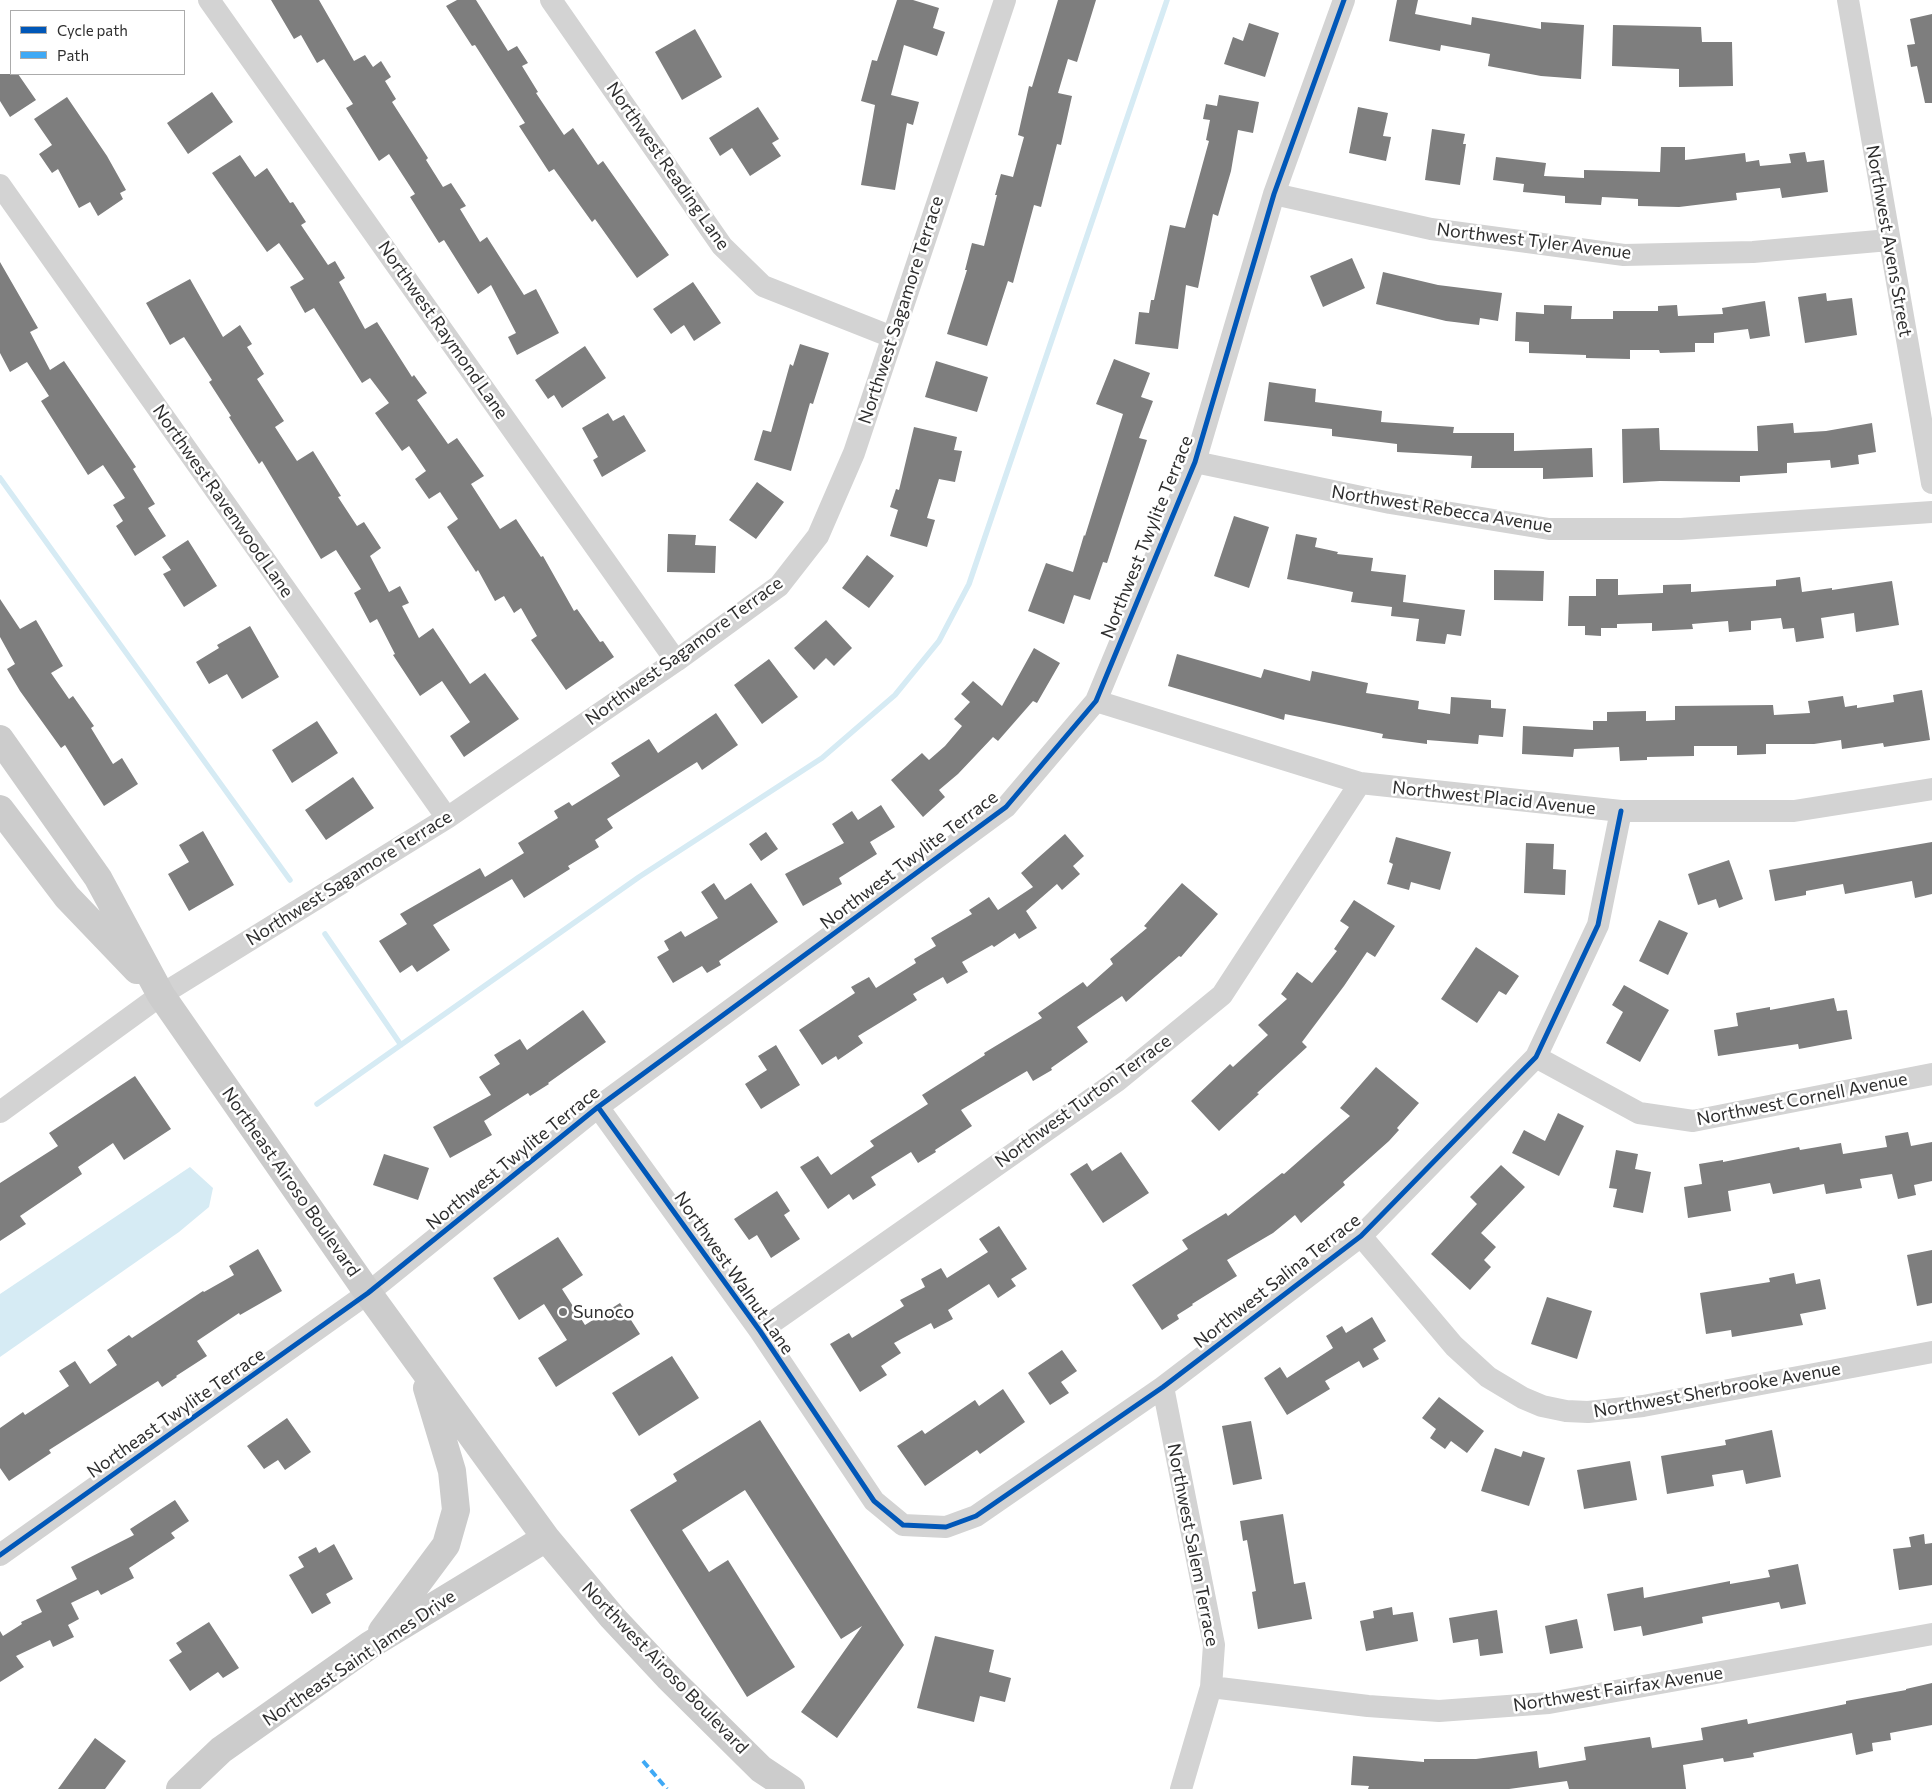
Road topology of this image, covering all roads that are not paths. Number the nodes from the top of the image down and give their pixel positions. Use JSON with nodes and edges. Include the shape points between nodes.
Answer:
{"nodes":[{"id":1,"x":209,"y":0,"type":"edge"},
{"id":2,"x":551,"y":0,"type":"edge"},
{"id":3,"x":1005,"y":0,"type":"edge"},
{"id":4,"x":1344,"y":0,"type":"edge"},
{"id":5,"x":1848,"y":0,"type":"edge"},
{"id":6,"x":0,"y":185,"type":"edge"},
{"id":7,"x":1274,"y":194,"type":"junction"},
{"id":8,"x":1889,"y":240,"type":"junction"},
{"id":9,"x":892,"y":337,"type":"junction"},
{"id":10,"x":1194,"y":462,"type":"junction"},
{"id":11,"x":1932,"y":482,"type":"edge"},
{"id":12,"x":1932,"y":512,"type":"edge"},
{"id":13,"x":676,"y":661,"type":"junction"},
{"id":14,"x":1096,"y":701,"type":"junction"},
{"id":15,"x":0,"y":739,"type":"edge"},
{"id":16,"x":1360,"y":783,"type":"junction"},
{"id":17,"x":1932,"y":789,"type":"edge"},
{"id":18,"x":0,"y":809,"type":"edge"},
{"id":19,"x":1621,"y":811,"type":"junction"},
{"id":20,"x":447,"y":818,"type":"junction"},
{"id":21,"x":161,"y":995,"type":"junction"},
{"id":22,"x":1536,"y":1057,"type":"junction"},
{"id":23,"x":1932,"y":1074,"type":"edge"},
{"id":24,"x":598,"y":1107,"type":"junction"},
{"id":25,"x":0,"y":1112,"type":"edge"},
{"id":26,"x":1361,"y":1236,"type":"junction"},
{"id":27,"x":368,"y":1294,"type":"junction"},
{"id":28,"x":760,"y":1331,"type":"junction"},
{"id":29,"x":1932,"y":1352,"type":"edge"},
{"id":30,"x":421,"y":1368,"type":"junction"},
{"id":31,"x":1163,"y":1387,"type":"junction"},
{"id":32,"x":903,"y":1525,"type":"joint"},
{"id":33,"x":546,"y":1538,"type":"junction"},
{"id":34,"x":0,"y":1555,"type":"edge"},
{"id":35,"x":1932,"y":1634,"type":"edge"},
{"id":36,"x":370,"y":1646,"type":"junction"},
{"id":37,"x":1212,"y":1687,"type":"junction"},
{"id":38,"x":180,"y":1789,"type":"edge"},
{"id":39,"x":791,"y":1789,"type":"edge"},
{"id":40,"x":1181,"y":1789,"type":"edge"}],
"edges":[{"from":1,"to":13,"type":"street","name":"Northwest Raymond Lane"},
{"from":2,"to":9,"type":"street","name":"Northwest Reading Lane","via":[[722,246],[763,286]]},
{"from":3,"to":9,"type":"street","name":"Northwest Sagamore Terrace"},
{"from":4,"to":7,"type":"street","name":"Northwest Twylite Terrace"},
{"from":5,"to":8,"type":"street","name":"Northwest Avens Street"},
{"from":6,"to":20,"type":"street","name":"Northwest Ravenwood Lane"},
{"from":7,"to":8,"type":"street","name":"Northwest Tyler Avenue","via":[[1431,229],[1624,255],[1753,252]]},
{"from":7,"to":10,"type":"street","name":"Northwest Twylite Terrace"},
{"from":8,"to":11,"type":"street","name":"Northwest Avens Street"},
{"from":9,"to":13,"type":"street","name":"Northwest Sagamore Terrace","via":[[854,453],[818,536],[780,586]]},
{"from":10,"to":12,"type":"street","name":"Northwest Rebecca Avenue","via":[[1390,503],[1549,528],[1682,529]]},
{"from":10,"to":14,"type":"street","name":"Northwest Twylite Terrace"},
{"from":13,"to":20,"type":"street","name":"Northwest Sagamore Terrace"},
{"from":14,"to":16,"type":"street","name":"Northwest Placid Avenue"},
{"from":14,"to":24,"type":"street","name":"Northwest Twylite Terrace","via":[[1006,807]]},
{"from":15,"to":21,"type":"main road","name":"Northeast Airoso Boulevard","via":[[98,878]]},
{"from":16,"to":19,"type":"street","name":"Northwest Placid Avenue"},
{"from":16,"to":28,"type":"street","name":"Northwest Turton Terrace","via":[[1222,995],[1117,1081]]},
{"from":17,"to":19,"type":"street","name":"Northwest Placid Avenue","via":[[1794,811]]},
{"from":18,"to":21,"type":"main road","name":"Northeast Airoso Boulevard","via":[[68,897]]},
{"from":19,"to":22,"type":"street","name":"Northwest Salina Terrace","via":[[1598,925]]},
{"from":20,"to":21,"type":"street","name":"Northwest Sagamore Terrace"},
{"from":21,"to":25,"type":"street","name":"Northwest Sagamore Terrace"},
{"from":21,"to":27,"type":"main road","name":"Northeast Airoso Boulevard"},
{"from":22,"to":23,"type":"street","name":"Northwest Cornell Avenue","via":[[1639,1113],[1693,1120]]},
{"from":22,"to":26,"type":"street","name":"Northwest Salina Terrace"},
{"from":24,"to":27,"type":"street","name":"Northwest Twylite Terrace"},
{"from":24,"to":28,"type":"street","name":"Northwest Walnut Lane"},
{"from":26,"to":29,"type":"street","name":"Northwest Sherbrooke Avenue","via":[[1465,1357],[1506,1389],[1550,1408],[1588,1412],[1643,1406]]},
{"from":26,"to":31,"type":"street","name":"Northwest Salina Terrace"},
{"from":27,"to":30,"type":"main road","name":"Northeast Airoso Boulevard"},
{"from":27,"to":34,"type":"street","name":"Northeast Twylite Terrace"},
{"from":28,"to":32,"type":"street","name":"Northwest Walnut Lane","via":[[874,1501]]},
{"from":30,"to":33,"type":"main road","name":"Northeast Airoso Boulevard"},
{"from":30,"to":36,"type":"main road","via":[[452,1471],[456,1510],[446,1545]]},
{"from":31,"to":32,"type":"street","name":"Northwest Salina Terrace","via":[[976,1516],[946,1527]]},
{"from":31,"to":37,"type":"street","name":"Northwest Salem Terrace","via":[[1214,1645]]},
{"from":33,"to":36,"type":"main road","name":"Northeast Saint James Drive"},
{"from":33,"to":39,"type":"main road","name":"Northwest Airoso Boulevard","via":[[612,1617],[668,1677],[761,1769]]},
{"from":35,"to":37,"type":"street","name":"Northwest Fairfax Avenue","via":[[1548,1703],[1439,1711]]},
{"from":36,"to":38,"type":"main road","name":"Northeast Saint James Drive","via":[[222,1750]]},
{"from":37,"to":40,"type":"street","name":"Northwest Salem Terrace"}]}
